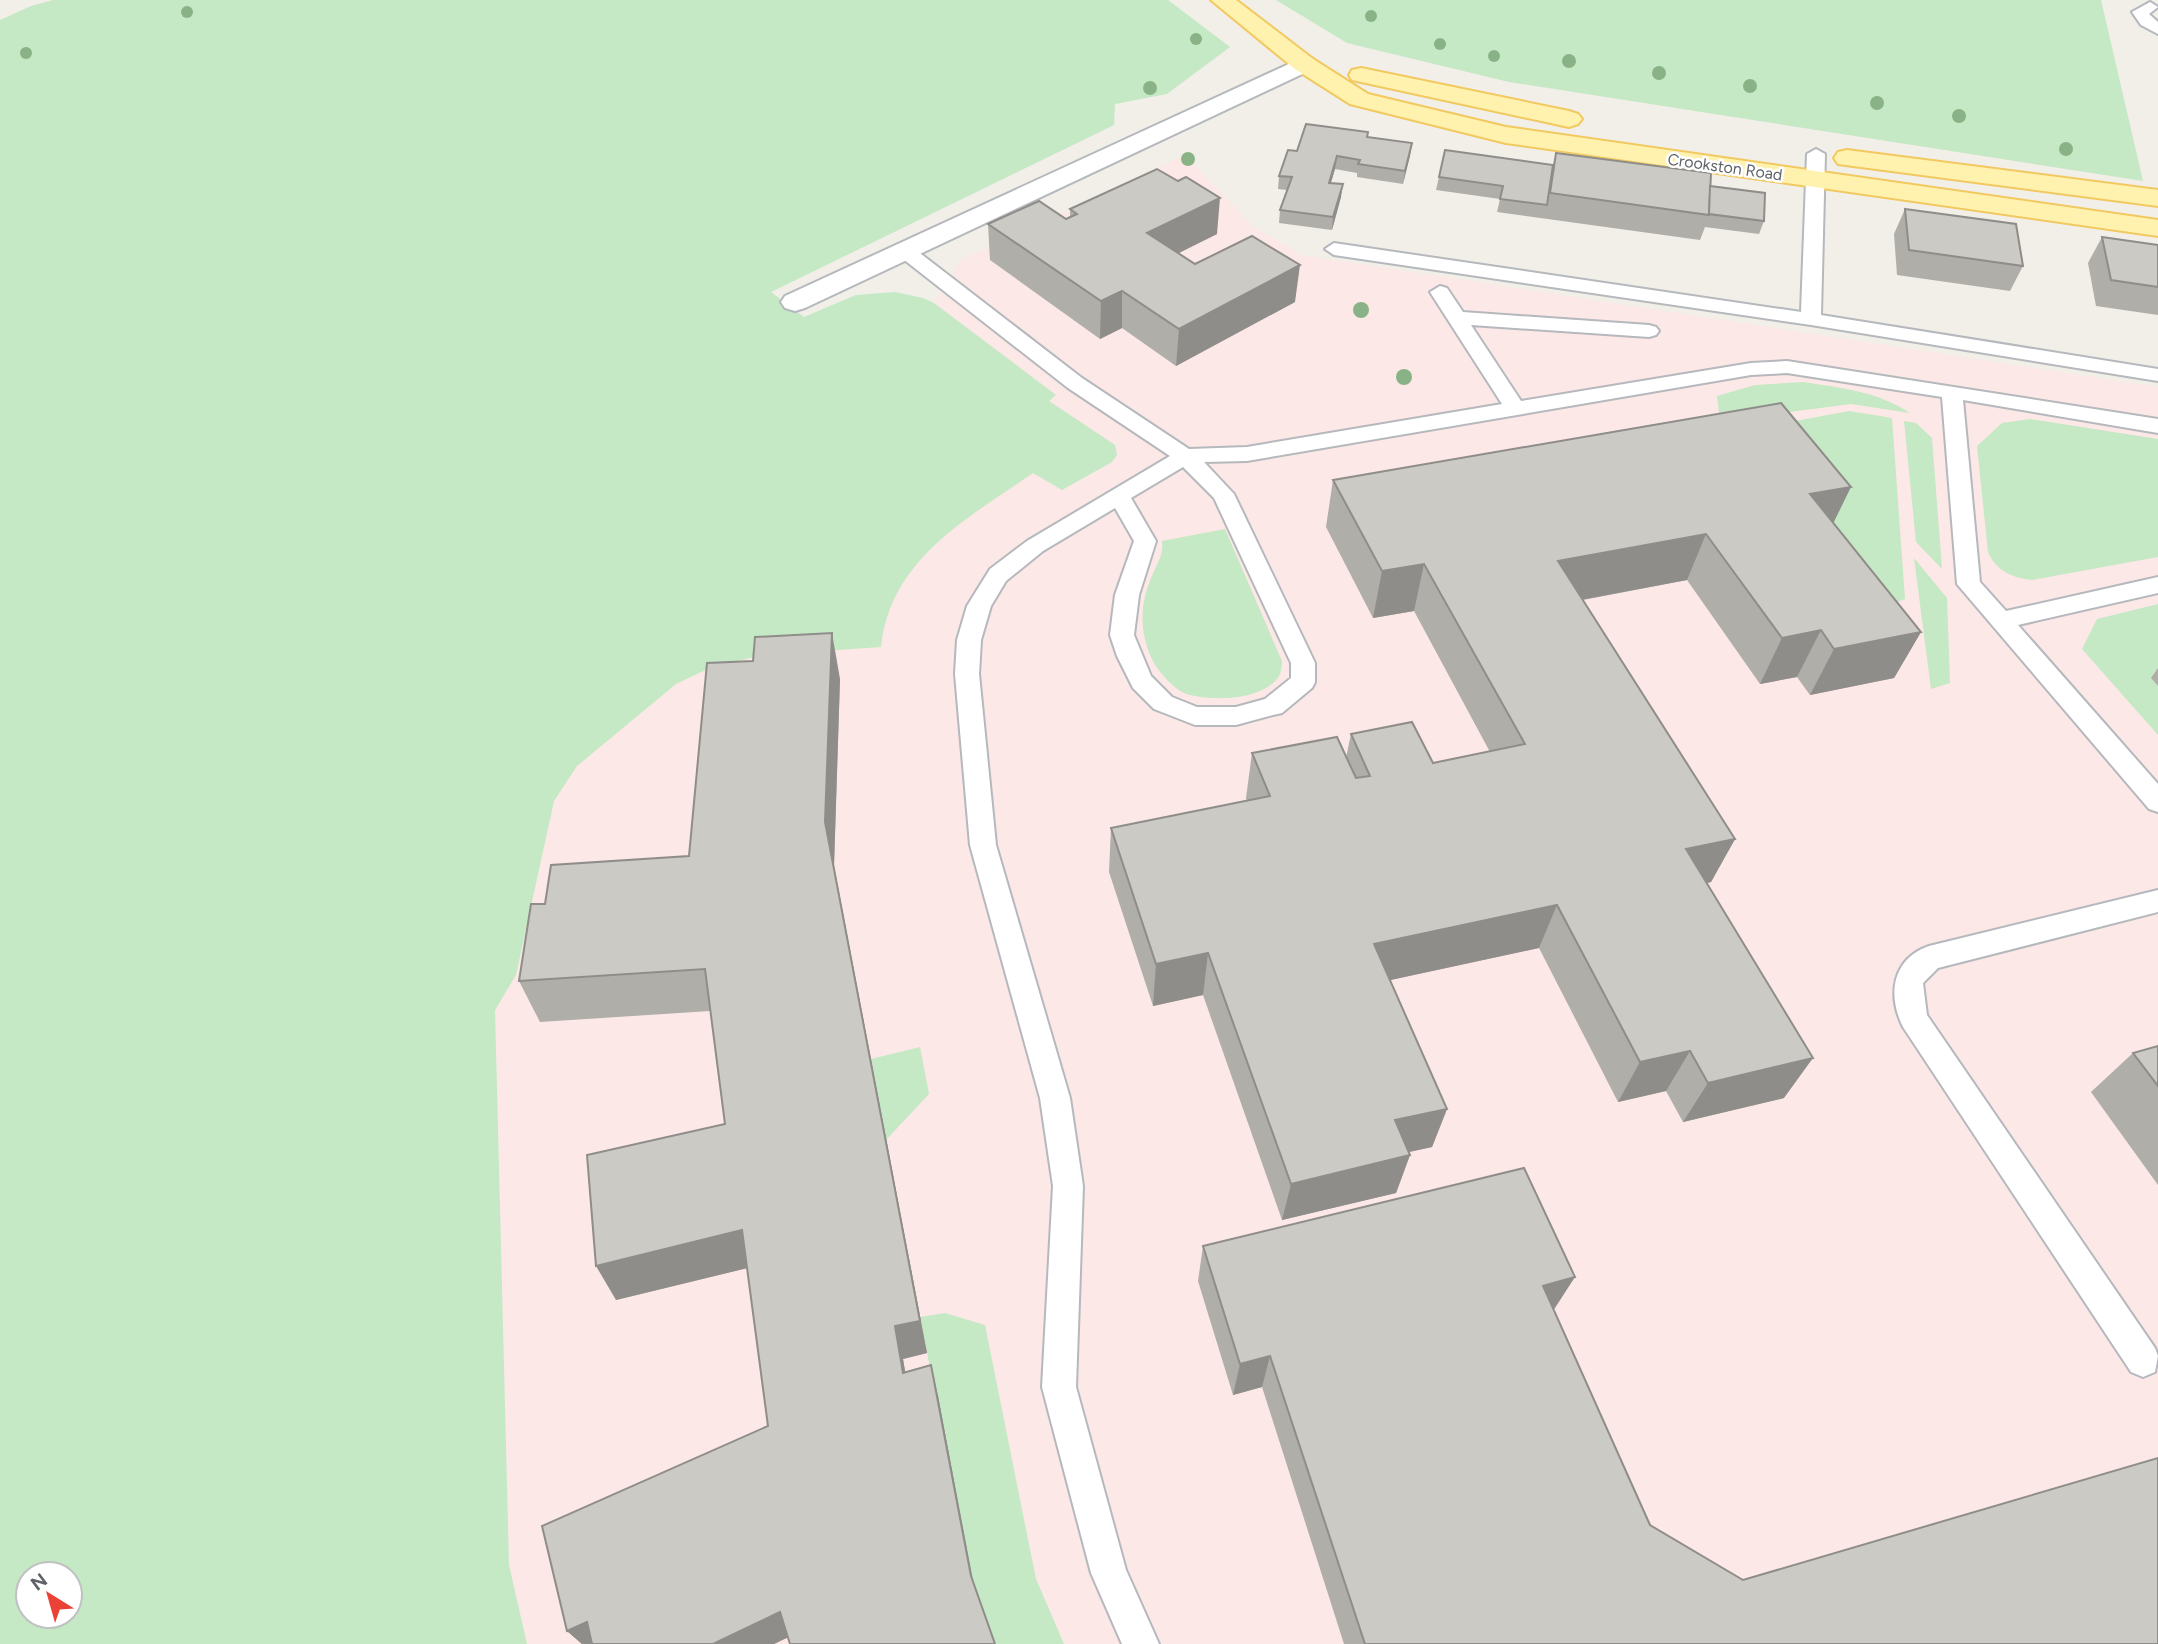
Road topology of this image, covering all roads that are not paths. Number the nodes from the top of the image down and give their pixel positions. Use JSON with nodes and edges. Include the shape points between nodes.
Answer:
{"nodes":[{"id":1,"x":1222,"y":0,"type":"edge"},
{"id":2,"x":2150,"y":7,"type":"dead end"},
{"id":3,"x":2158,"y":29,"type":"edge"},
{"id":4,"x":1304,"y":64,"type":"junction"},
{"id":5,"x":1588,"y":122,"type":"dead end"},
{"id":6,"x":1615,"y":126,"type":"dead end"},
{"id":7,"x":1682,"y":136,"type":"dead end"},
{"id":8,"x":1789,"y":150,"type":"dead end"},
{"id":9,"x":1815,"y":167,"type":"junction"},
{"id":10,"x":2158,"y":198,"type":"edge"},
{"id":11,"x":2158,"y":229,"type":"edge"},
{"id":12,"x":1334,"y":249,"type":"dead end"},
{"id":13,"x":905,"y":251,"type":"junction"},
{"id":14,"x":1440,"y":292,"type":"dead end"},
{"id":15,"x":794,"y":302,"type":"dead end"},
{"id":16,"x":1457,"y":317,"type":"junction"},
{"id":17,"x":1811,"y":319,"type":"junction"},
{"id":18,"x":1649,"y":331,"type":"dead end"},
{"id":19,"x":2158,"y":375,"type":"edge"},
{"id":20,"x":1952,"y":393,"type":"junction"},
{"id":21,"x":1516,"y":410,"type":"junction"},
{"id":22,"x":2158,"y":426,"type":"edge"},
{"id":23,"x":1185,"y":456,"type":"junction"},
{"id":24,"x":1119,"y":497,"type":"junction"},
{"id":25,"x":2158,"y":585,"type":"edge"},
{"id":26,"x":2001,"y":621,"type":"junction"},
{"id":27,"x":2158,"y":802,"type":"edge"},
{"id":28,"x":2158,"y":901,"type":"edge"},
{"id":29,"x":2143,"y":1360,"type":"dead end"},
{"id":30,"x":1141,"y":1644,"type":"edge"}],
"edges":[{"from":1,"to":4,"type":"main road","name":"Crookston Road"},
{"from":2,"to":3,"type":"lane","via":[[2140,12]]},
{"from":4,"to":5,"type":"main road","name":"Crookston Road"},
{"from":4,"to":9,"type":"main road","name":"Crookston Road","via":[[1359,99],[1506,135]]},
{"from":4,"to":13,"type":"street"},
{"from":6,"to":7,"type":"main road","name":"Crookston Road"},
{"from":8,"to":9,"type":"main road","name":"Crookston Road"},
{"from":9,"to":10,"type":"main road","name":"Crookston Road"},
{"from":9,"to":11,"type":"main road","name":"Crookston Road"},
{"from":9,"to":17,"type":"lane"},
{"from":12,"to":17,"type":"lane"},
{"from":13,"to":15,"type":"street"},
{"from":13,"to":23,"type":"lane","via":[[1075,383]]},
{"from":14,"to":16,"type":"lane"},
{"from":16,"to":18,"type":"lane"},
{"from":16,"to":21,"type":"lane"},
{"from":17,"to":19,"type":"lane"},
{"from":20,"to":21,"type":"lane","via":[[1787,367],[1751,369]]},
{"from":20,"to":22,"type":"lane"},
{"from":20,"to":26,"type":"lane","via":[[1969,584]]},
{"from":21,"to":23,"type":"lane","via":[[1247,453]]},
{"from":23,"to":24,"type":"lane"},
{"from":23,"to":24,"type":"lane","via":[[1223,494],[1303,663],[1303,682],[1273,706],[1236,716],[1195,716],[1163,703],[1142,682],[1122,635],[1127,595],[1145,541]]},
{"from":24,"to":30,"type":"lane","via":[[1035,546],[998,575],[979,606],[969,640],[967,674],[983,845],[1055,1098],[1068,1186],[1059,1387],[1110,1573]]},
{"from":25,"to":26,"type":"lane"},
{"from":26,"to":27,"type":"lane"},
{"from":28,"to":29,"type":"lane","via":[[1930,958],[1908,979],[1913,1018]]}]}
